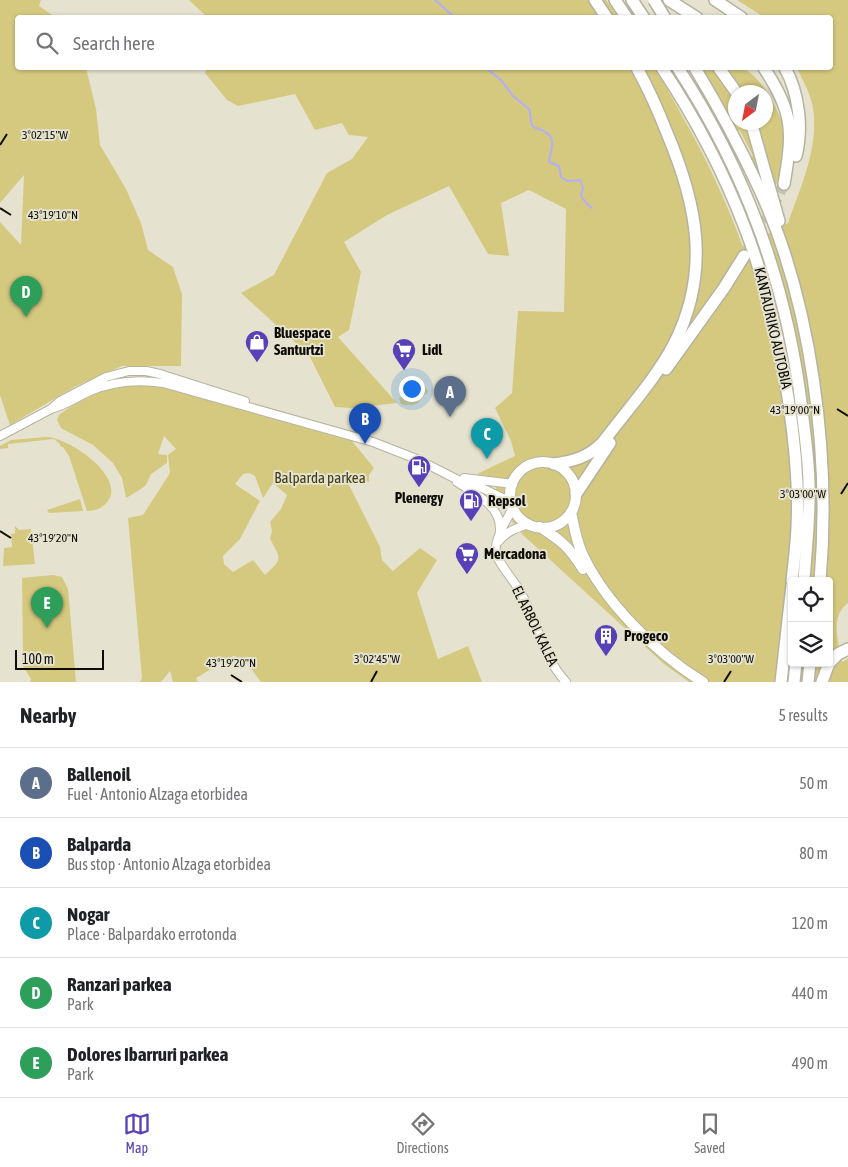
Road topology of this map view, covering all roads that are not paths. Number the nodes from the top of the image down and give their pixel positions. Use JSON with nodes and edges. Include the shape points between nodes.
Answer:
{"nodes":[{"id":1,"x":595,"y":0,"type":"edge"},
{"id":2,"x":615,"y":0,"type":"edge"},
{"id":3,"x":632,"y":0,"type":"edge"},
{"id":4,"x":649,"y":0,"type":"edge"},
{"id":5,"x":654,"y":0,"type":"edge"},
{"id":6,"x":669,"y":0,"type":"edge"},
{"id":7,"x":715,"y":0,"type":"edge"},
{"id":8,"x":605,"y":15,"type":"edge"},
{"id":9,"x":625,"y":15,"type":"edge"},
{"id":10,"x":642,"y":15,"type":"edge"},
{"id":11,"x":664,"y":15,"type":"edge"},
{"id":12,"x":665,"y":15,"type":"edge"},
{"id":13,"x":692,"y":15,"type":"edge"},
{"id":14,"x":738,"y":15,"type":"edge"},
{"id":15,"x":637,"y":70,"type":"edge"},
{"id":16,"x":663,"y":70,"type":"edge"},
{"id":17,"x":679,"y":70,"type":"edge"},
{"id":18,"x":696,"y":70,"type":"edge"},
{"id":19,"x":720,"y":70,"type":"edge"},
{"id":20,"x":765,"y":70,"type":"edge"},
{"id":21,"x":786,"y":70,"type":"edge"},
{"id":22,"x":731,"y":85,"type":"edge"},
{"id":23,"x":753,"y":130,"type":"edge"},
{"id":24,"x":744,"y":256,"type":"tunnel mouth"},
{"id":25,"x":791,"y":277,"type":"junction"},
{"id":26,"x":56,"y":408,"type":"junction"},
{"id":27,"x":277,"y":414,"type":"junction"},
{"id":28,"x":0,"y":436,"type":"edge"},
{"id":29,"x":554,"y":464,"type":"junction"},
{"id":30,"x":433,"y":468,"type":"junction"},
{"id":31,"x":444,"y":474,"type":"junction"},
{"id":32,"x":512,"y":484,"type":"junction"},
{"id":33,"x":576,"y":494,"type":"junction"},
{"id":34,"x":512,"y":505,"type":"junction"},
{"id":35,"x":571,"y":512,"type":"junction"},
{"id":36,"x":528,"y":524,"type":"junction"},
{"id":37,"x":540,"y":527,"type":"junction"},
{"id":38,"x":500,"y":532,"type":"junction"},
{"id":39,"x":498,"y":542,"type":"junction"},
{"id":40,"x":792,"y":577,"type":"edge"},
{"id":41,"x":804,"y":577,"type":"edge"},
{"id":42,"x":820,"y":577,"type":"edge"},
{"id":43,"x":788,"y":620,"type":"edge"},
{"id":44,"x":848,"y":649,"type":"edge"},
{"id":45,"x":833,"y":659,"type":"edge"},
{"id":46,"x":796,"y":667,"type":"edge"},
{"id":47,"x":810,"y":667,"type":"edge"},
{"id":48,"x":828,"y":667,"type":"edge"},
{"id":49,"x":566,"y":682,"type":"edge"},
{"id":50,"x":692,"y":682,"type":"edge"},
{"id":51,"x":703,"y":682,"type":"edge"},
{"id":52,"x":781,"y":682,"type":"edge"},
{"id":53,"x":794,"y":682,"type":"edge"},
{"id":54,"x":808,"y":682,"type":"edge"},
{"id":55,"x":822,"y":682,"type":"edge"}],
"edges":[{"from":1,"to":8,"type":"highway"},
{"from":2,"to":9,"type":"highway"},
{"from":3,"to":10,"type":"highway"},
{"from":4,"to":11,"type":"highway"},
{"from":5,"to":12,"type":"highway","bridge":true},
{"from":6,"to":13,"type":"highway"},
{"from":7,"to":14,"type":"highway"},
{"from":15,"to":29,"type":"highway","via":[[662,120],[689,192],[696,238],[693,288],[673,344],[612,430],[588,455]]},
{"from":16,"to":40,"type":"highway","name":"KANTAURIKO AUTOBIA","via":[[711,148],[730,188],[757,258],[773,314],[793,428],[797,527]]},
{"from":17,"to":41,"type":"highway","via":[[740,181],[769,253],[784,308],[797,372],[809,485]]},
{"from":18,"to":25,"type":"highway","name":"KANTAURIKO AUTOBIA","via":[[760,188]]},
{"from":19,"to":22,"type":"highway"},
{"from":20,"to":21,"type":"highway","via":[[778,88],[789,124],[790,152],[784,184],[799,138],[797,99]]},
{"from":23,"to":25,"type":"highway","via":[[780,224]]},
{"from":24,"to":33,"type":"highway"},
{"from":25,"to":42,"type":"highway","name":"KANTAURIKO AUTOBIA","via":[[813,373],[819,427],[823,524]]},
{"from":26,"to":27,"type":"street","via":[[98,388],[124,381],[146,380]]},
{"from":26,"to":27,"type":"street","via":[[60,401],[112,374],[146,371]]},
{"from":26,"to":28,"type":"street"},
{"from":27,"to":30,"type":"street","via":[[397,450]]},
{"from":29,"to":32,"type":"main road","via":[[529,465]]},
{"from":29,"to":33,"type":"main road","via":[[572,479]]},
{"from":30,"to":31,"type":"street"},
{"from":30,"to":32,"type":"street","via":[[468,478]]},
{"from":31,"to":34,"type":"street","via":[[482,488]]},
{"from":31,"to":38,"type":"street","via":[[494,508]]},
{"from":32,"to":34,"type":"main road"},
{"from":33,"to":35,"type":"main road"},
{"from":34,"to":36,"type":"main road"},
{"from":34,"to":38,"type":"street","name":"EL ARBOL KALEA"},
{"from":35,"to":37,"type":"main road","via":[[554,526]]},
{"from":35,"to":51,"type":"main road","via":[[581,552],[600,584],[631,622],[664,654]]},
{"from":36,"to":37,"type":"main road"},
{"from":36,"to":39,"type":"street","via":[[504,534]]},
{"from":37,"to":50,"type":"main road","via":[[572,551],[632,632],[664,662]]},
{"from":38,"to":39,"type":"street","name":"EL ARBOL KALEA"},
{"from":39,"to":49,"type":"street","name":"EL ARBOL KALEA","via":[[496,556],[528,605],[543,647]]},
{"from":43,"to":52,"type":"highway"},
{"from":44,"to":45,"type":"highway"},
{"from":46,"to":53,"type":"highway"},
{"from":47,"to":54,"type":"highway"},
{"from":48,"to":55,"type":"highway"}]}
